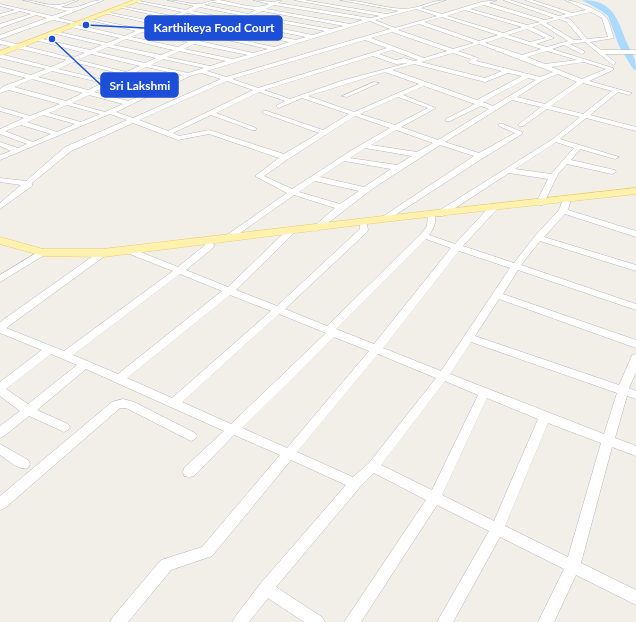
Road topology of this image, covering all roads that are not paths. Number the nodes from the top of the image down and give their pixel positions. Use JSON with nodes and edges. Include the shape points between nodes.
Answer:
{"nodes":[{"id":1,"x":25,"y":0,"type":"edge"},
{"id":2,"x":74,"y":0,"type":"edge"},
{"id":3,"x":102,"y":0,"type":"edge"},
{"id":4,"x":136,"y":0,"type":"edge"},
{"id":5,"x":169,"y":0,"type":"edge"},
{"id":6,"x":212,"y":0,"type":"edge"},
{"id":7,"x":255,"y":0,"type":"edge"},
{"id":8,"x":280,"y":0,"type":"edge"},
{"id":9,"x":296,"y":0,"type":"edge"},
{"id":10,"x":342,"y":0,"type":"edge"},
{"id":11,"x":426,"y":0,"type":"edge"},
{"id":12,"x":506,"y":0,"type":"edge"},
{"id":13,"x":527,"y":0,"type":"edge"},
{"id":14,"x":543,"y":0,"type":"edge"},
{"id":15,"x":567,"y":0,"type":"edge"},
{"id":16,"x":440,"y":1,"type":"edge"},
{"id":17,"x":486,"y":1,"type":"edge"},
{"id":18,"x":273,"y":3,"type":"junction"},
{"id":19,"x":406,"y":4,"type":"dead end"},
{"id":20,"x":1,"y":6,"type":"edge"},
{"id":21,"x":199,"y":6,"type":"junction"},
{"id":22,"x":55,"y":7,"type":"junction"},
{"id":23,"x":420,"y":7,"type":"junction"},
{"id":24,"x":566,"y":7,"type":"junction"},
{"id":25,"x":120,"y":8,"type":"junction"},
{"id":26,"x":465,"y":8,"type":"junction"},
{"id":27,"x":261,"y":9,"type":"junction"},
{"id":28,"x":555,"y":9,"type":"junction"},
{"id":29,"x":20,"y":10,"type":"junction"},
{"id":30,"x":592,"y":10,"type":"junction"},
{"id":31,"x":72,"y":11,"type":"junction"},
{"id":32,"x":407,"y":11,"type":"junction"},
{"id":33,"x":184,"y":12,"type":"junction"},
{"id":34,"x":106,"y":13,"type":"junction"},
{"id":35,"x":578,"y":13,"type":"junction"},
{"id":36,"x":36,"y":14,"type":"junction"},
{"id":37,"x":570,"y":14,"type":"junction"},
{"id":38,"x":249,"y":15,"type":"junction"},
{"id":39,"x":389,"y":15,"type":"junction"},
{"id":40,"x":442,"y":15,"type":"junction"},
{"id":41,"x":0,"y":16,"type":"edge"},
{"id":42,"x":53,"y":18,"type":"junction"},
{"id":43,"x":171,"y":18,"type":"junction"},
{"id":44,"x":560,"y":18,"type":"junction"},
{"id":45,"x":604,"y":18,"type":"junction"},
{"id":46,"x":91,"y":20,"type":"junction"},
{"id":47,"x":371,"y":20,"type":"junction"},
{"id":48,"x":235,"y":21,"type":"junction"},
{"id":49,"x":418,"y":22,"type":"junction"},
{"id":50,"x":544,"y":22,"type":"junction"},
{"id":51,"x":73,"y":24,"type":"junction"},
{"id":52,"x":156,"y":24,"type":"junction"},
{"id":53,"x":0,"y":26,"type":"edge"},
{"id":54,"x":351,"y":26,"type":"junction"},
{"id":55,"x":527,"y":27,"type":"junction"},
{"id":56,"x":222,"y":28,"type":"junction"},
{"id":57,"x":393,"y":30,"type":"junction"},
{"id":58,"x":141,"y":31,"type":"junction"},
{"id":59,"x":333,"y":32,"type":"junction"},
{"id":60,"x":55,"y":33,"type":"junction"},
{"id":61,"x":503,"y":34,"type":"junction"},
{"id":62,"x":209,"y":35,"type":"junction"},
{"id":63,"x":0,"y":37,"type":"edge"},
{"id":64,"x":316,"y":37,"type":"junction"},
{"id":65,"x":125,"y":38,"type":"junction"},
{"id":66,"x":365,"y":38,"type":"junction"},
{"id":67,"x":38,"y":40,"type":"junction"},
{"id":68,"x":307,"y":40,"type":"junction"},
{"id":69,"x":585,"y":40,"type":"junction"},
{"id":70,"x":524,"y":41,"type":"junction"},
{"id":71,"x":572,"y":41,"type":"junction"},
{"id":72,"x":0,"y":42,"type":"edge"},
{"id":73,"x":194,"y":42,"type":"junction"},
{"id":74,"x":298,"y":43,"type":"junction"},
{"id":75,"x":478,"y":43,"type":"junction"},
{"id":76,"x":532,"y":43,"type":"junction"},
{"id":77,"x":564,"y":43,"type":"junction"},
{"id":78,"x":107,"y":45,"type":"junction"},
{"id":79,"x":17,"y":46,"type":"junction"},
{"id":80,"x":332,"y":48,"type":"junction"},
{"id":81,"x":392,"y":48,"type":"junction"},
{"id":82,"x":549,"y":48,"type":"junction"},
{"id":83,"x":179,"y":49,"type":"junction"},
{"id":84,"x":275,"y":49,"type":"junction"},
{"id":85,"x":500,"y":50,"type":"junction"},
{"id":86,"x":0,"y":51,"type":"edge"},
{"id":87,"x":91,"y":52,"type":"junction"},
{"id":88,"x":453,"y":52,"type":"junction"},
{"id":89,"x":582,"y":52,"type":"dead end"},
{"id":90,"x":601,"y":52,"type":"junction"},
{"id":91,"x":636,"y":52,"type":"edge"},
{"id":92,"x":253,"y":54,"type":"junction"},
{"id":93,"x":374,"y":54,"type":"junction"},
{"id":94,"x":0,"y":55,"type":"edge"},
{"id":95,"x":162,"y":57,"type":"junction"},
{"id":96,"x":522,"y":57,"type":"junction"},
{"id":97,"x":73,"y":60,"type":"junction"},
{"id":98,"x":425,"y":60,"type":"junction"},
{"id":99,"x":586,"y":60,"type":"junction"},
{"id":100,"x":232,"y":61,"type":"junction"},
{"id":101,"x":413,"y":62,"type":"junction"},
{"id":102,"x":471,"y":62,"type":"junction"},
{"id":103,"x":613,"y":63,"type":"dead end"},
{"id":104,"x":144,"y":65,"type":"junction"},
{"id":105,"x":488,"y":66,"type":"junction"},
{"id":106,"x":543,"y":66,"type":"junction"},
{"id":107,"x":210,"y":68,"type":"junction"},
{"id":108,"x":0,"y":69,"type":"edge"},
{"id":109,"x":52,"y":69,"type":"junction"},
{"id":110,"x":385,"y":70,"type":"junction"},
{"id":111,"x":202,"y":71,"type":"junction"},
{"id":112,"x":477,"y":71,"type":"dead end"},
{"id":113,"x":508,"y":71,"type":"junction"},
{"id":114,"x":451,"y":72,"type":"junction"},
{"id":115,"x":558,"y":72,"type":"junction"},
{"id":116,"x":394,"y":73,"type":"junction"},
{"id":117,"x":126,"y":74,"type":"junction"},
{"id":118,"x":188,"y":75,"type":"junction"},
{"id":119,"x":527,"y":76,"type":"junction"},
{"id":120,"x":387,"y":77,"type":"dead end"},
{"id":121,"x":32,"y":78,"type":"junction"},
{"id":122,"x":589,"y":78,"type":"junction"},
{"id":123,"x":227,"y":79,"type":"junction"},
{"id":124,"x":541,"y":79,"type":"junction"},
{"id":125,"x":581,"y":81,"type":"junction"},
{"id":126,"x":108,"y":82,"type":"junction"},
{"id":127,"x":346,"y":82,"type":"junction"},
{"id":128,"x":167,"y":84,"type":"junction"},
{"id":129,"x":376,"y":84,"type":"dead end"},
{"id":130,"x":424,"y":84,"type":"junction"},
{"id":131,"x":0,"y":86,"type":"edge"},
{"id":132,"x":8,"y":88,"type":"junction"},
{"id":133,"x":362,"y":89,"type":"junction"},
{"id":134,"x":258,"y":90,"type":"junction"},
{"id":135,"x":0,"y":91,"type":"edge"},
{"id":136,"x":616,"y":91,"type":"junction"},
{"id":137,"x":88,"y":92,"type":"junction"},
{"id":138,"x":148,"y":93,"type":"junction"},
{"id":139,"x":301,"y":96,"type":"junction"},
{"id":140,"x":345,"y":96,"type":"dead end"},
{"id":141,"x":400,"y":96,"type":"junction"},
{"id":142,"x":512,"y":98,"type":"junction"},
{"id":143,"x":291,"y":101,"type":"junction"},
{"id":144,"x":67,"y":103,"type":"junction"},
{"id":145,"x":479,"y":103,"type":"junction"},
{"id":146,"x":128,"y":104,"type":"junction"},
{"id":147,"x":279,"y":106,"type":"dead end"},
{"id":148,"x":544,"y":108,"type":"junction"},
{"id":149,"x":0,"y":109,"type":"edge"},
{"id":150,"x":495,"y":109,"type":"junction"},
{"id":151,"x":265,"y":112,"type":"dead end"},
{"id":152,"x":43,"y":113,"type":"junction"},
{"id":153,"x":108,"y":113,"type":"junction"},
{"id":154,"x":211,"y":113,"type":"junction"},
{"id":155,"x":354,"y":114,"type":"junction"},
{"id":156,"x":584,"y":117,"type":"junction"},
{"id":157,"x":30,"y":118,"type":"junction"},
{"id":158,"x":448,"y":120,"type":"dead end"},
{"id":159,"x":134,"y":121,"type":"junction"},
{"id":160,"x":20,"y":122,"type":"junction"},
{"id":161,"x":82,"y":124,"type":"junction"},
{"id":162,"x":501,"y":125,"type":"dead end"},
{"id":163,"x":521,"y":125,"type":"dead end"},
{"id":164,"x":394,"y":127,"type":"junction"},
{"id":165,"x":254,"y":129,"type":"dead end"},
{"id":166,"x":636,"y":129,"type":"edge"},
{"id":167,"x":0,"y":131,"type":"edge"},
{"id":168,"x":168,"y":133,"type":"junction"},
{"id":169,"x":325,"y":133,"type":"junction"},
{"id":170,"x":56,"y":134,"type":"junction"},
{"id":171,"x":555,"y":140,"type":"junction"},
{"id":172,"x":440,"y":142,"type":"junction"},
{"id":173,"x":0,"y":144,"type":"edge"},
{"id":174,"x":33,"y":144,"type":"junction"},
{"id":175,"x":364,"y":146,"type":"junction"},
{"id":176,"x":578,"y":147,"type":"junction"},
{"id":177,"x":16,"y":150,"type":"junction"},
{"id":178,"x":419,"y":155,"type":"junction"},
{"id":179,"x":480,"y":156,"type":"junction"},
{"id":180,"x":286,"y":157,"type":"junction"},
{"id":181,"x":615,"y":157,"type":"dead end"},
{"id":182,"x":0,"y":158,"type":"edge"},
{"id":183,"x":344,"y":159,"type":"junction"},
{"id":184,"x":566,"y":161,"type":"junction"},
{"id":185,"x":400,"y":168,"type":"junction"},
{"id":186,"x":507,"y":170,"type":"junction"},
{"id":187,"x":612,"y":172,"type":"dead end"},
{"id":188,"x":553,"y":177,"type":"junction"},
{"id":189,"x":312,"y":178,"type":"junction"},
{"id":190,"x":0,"y":180,"type":"edge"},
{"id":191,"x":29,"y":184,"type":"junction"},
{"id":192,"x":366,"y":190,"type":"junction"},
{"id":193,"x":292,"y":192,"type":"junction"},
{"id":194,"x":635,"y":192,"type":"edge"},
{"id":195,"x":540,"y":203,"type":"junction"},
{"id":196,"x":565,"y":205,"type":"junction"},
{"id":197,"x":495,"y":206,"type":"junction"},
{"id":198,"x":0,"y":207,"type":"edge"},
{"id":199,"x":340,"y":207,"type":"junction"},
{"id":200,"x":436,"y":214,"type":"junction"},
{"id":201,"x":383,"y":219,"type":"junction"},
{"id":202,"x":363,"y":222,"type":"junction"},
{"id":203,"x":316,"y":228,"type":"junction"},
{"id":204,"x":291,"y":231,"type":"junction"},
{"id":205,"x":636,"y":234,"type":"edge"},
{"id":206,"x":424,"y":236,"type":"junction"},
{"id":207,"x":230,"y":238,"type":"junction"},
{"id":208,"x":538,"y":238,"type":"junction"},
{"id":209,"x":208,"y":240,"type":"junction"},
{"id":210,"x":1,"y":241,"type":"edge"},
{"id":211,"x":457,"y":247,"type":"junction"},
{"id":212,"x":125,"y":249,"type":"junction"},
{"id":213,"x":43,"y":252,"type":"junction"},
{"id":214,"x":103,"y":253,"type":"junction"},
{"id":215,"x":516,"y":266,"type":"junction"},
{"id":216,"x":636,"y":268,"type":"edge"},
{"id":217,"x":179,"y":271,"type":"junction"},
{"id":218,"x":0,"y":279,"type":"edge"},
{"id":219,"x":229,"y":291,"type":"junction"},
{"id":220,"x":497,"y":295,"type":"junction"},
{"id":221,"x":636,"y":307,"type":"edge"},
{"id":222,"x":278,"y":310,"type":"junction"},
{"id":223,"x":0,"y":328,"type":"edge"},
{"id":224,"x":331,"y":331,"type":"junction"},
{"id":225,"x":468,"y":337,"type":"junction"},
{"id":226,"x":636,"y":344,"type":"edge"},
{"id":227,"x":50,"y":349,"type":"junction"},
{"id":228,"x":376,"y":349,"type":"junction"},
{"id":229,"x":66,"y":355,"type":"junction"},
{"id":230,"x":636,"y":358,"type":"edge"},
{"id":231,"x":86,"y":364,"type":"junction"},
{"id":232,"x":443,"y":376,"type":"junction"},
{"id":233,"x":119,"y":378,"type":"junction"},
{"id":234,"x":0,"y":389,"type":"edge"},
{"id":235,"x":623,"y":390,"type":"junction"},
{"id":236,"x":484,"y":393,"type":"junction"},
{"id":237,"x":636,"y":395,"type":"edge"},
{"id":238,"x":173,"y":403,"type":"junction"},
{"id":239,"x":29,"y":410,"type":"junction"},
{"id":240,"x":545,"y":417,"type":"junction"},
{"id":241,"x":64,"y":427,"type":"dead end"},
{"id":242,"x":232,"y":429,"type":"junction"},
{"id":243,"x":0,"y":434,"type":"edge"},
{"id":244,"x":191,"y":436,"type":"dead end"},
{"id":245,"x":608,"y":440,"type":"junction"},
{"id":246,"x":0,"y":449,"type":"edge"},
{"id":247,"x":636,"y":451,"type":"edge"},
{"id":248,"x":289,"y":454,"type":"junction"},
{"id":249,"x":24,"y":464,"type":"dead end"},
{"id":250,"x":373,"y":467,"type":"junction"},
{"id":251,"x":189,"y":472,"type":"dead end"},
{"id":252,"x":355,"y":483,"type":"junction"},
{"id":253,"x":435,"y":497,"type":"junction"},
{"id":254,"x":0,"y":504,"type":"edge"},
{"id":255,"x":498,"y":530,"type":"junction"},
{"id":256,"x":573,"y":566,"type":"junction"},
{"id":257,"x":266,"y":588,"type":"junction"},
{"id":258,"x":636,"y":598,"type":"edge"},
{"id":259,"x":118,"y":622,"type":"edge"},
{"id":260,"x":240,"y":622,"type":"edge"},
{"id":261,"x":317,"y":622,"type":"edge"},
{"id":262,"x":352,"y":622,"type":"edge"},
{"id":263,"x":445,"y":622,"type":"edge"},
{"id":264,"x":546,"y":622,"type":"edge"}],
"edges":[{"from":1,"to":22,"type":"street"},
{"from":2,"to":22,"type":"street"},
{"from":3,"to":31,"type":"street"},
{"from":4,"to":25,"type":"main road"},
{"from":4,"to":33,"type":"street"},
{"from":4,"to":51,"type":"main road"},
{"from":5,"to":21,"type":"street"},
{"from":6,"to":21,"type":"street"},
{"from":6,"to":27,"type":"street"},
{"from":7,"to":18,"type":"street"},
{"from":8,"to":18,"type":"street"},
{"from":9,"to":39,"type":"street"},
{"from":10,"to":32,"type":"street"},
{"from":11,"to":16,"type":"street"},
{"from":12,"to":44,"type":"street"},
{"from":13,"to":28,"type":"street"},
{"from":14,"to":24,"type":"street"},
{"from":15,"to":30,"type":"street"},
{"from":16,"to":23,"type":"street"},
{"from":17,"to":26,"type":"street"},
{"from":17,"to":50,"type":"street"},
{"from":18,"to":27,"type":"street"},
{"from":18,"to":47,"type":"street"},
{"from":19,"to":23,"type":"street"},
{"from":20,"to":29,"type":"street"},
{"from":21,"to":33,"type":"street"},
{"from":21,"to":38,"type":"street"},
{"from":22,"to":31,"type":"street"},
{"from":23,"to":32,"type":"street"},
{"from":23,"to":40,"type":"street"},
{"from":24,"to":28,"type":"street"},
{"from":24,"to":35,"type":"street"},
{"from":25,"to":34,"type":"main road"},
{"from":25,"to":43,"type":"street"},
{"from":26,"to":40,"type":"street"},
{"from":26,"to":55,"type":"street"},
{"from":27,"to":38,"type":"street"},
{"from":27,"to":54,"type":"street"},
{"from":28,"to":37,"type":"street"},
{"from":29,"to":36,"type":"street"},
{"from":29,"to":41,"type":"street"},
{"from":30,"to":35,"type":"street"},
{"from":30,"to":45,"type":"street"},
{"from":31,"to":42,"type":"street"},
{"from":32,"to":39,"type":"street"},
{"from":33,"to":43,"type":"street"},
{"from":33,"to":48,"type":"street"},
{"from":34,"to":46,"type":"main road"},
{"from":34,"to":52,"type":"street"},
{"from":35,"to":37,"type":"street"},
{"from":35,"to":45,"type":"street","via":[[597,19]]},
{"from":36,"to":42,"type":"street"},
{"from":36,"to":53,"type":"street"},
{"from":37,"to":44,"type":"street"},
{"from":38,"to":48,"type":"street"},
{"from":38,"to":59,"type":"street"},
{"from":39,"to":47,"type":"street"},
{"from":40,"to":49,"type":"street"},
{"from":40,"to":61,"type":"street"},
{"from":42,"to":51,"type":"street"},
{"from":42,"to":63,"type":"street"},
{"from":43,"to":52,"type":"street"},
{"from":43,"to":56,"type":"street"},
{"from":44,"to":50,"type":"street"},
{"from":44,"to":69,"type":"street","via":[[569,21]]},
{"from":45,"to":69,"type":"street","via":[[611,38]]},
{"from":46,"to":51,"type":"main road"},
{"from":46,"to":58,"type":"street"},
{"from":47,"to":54,"type":"street"},
{"from":47,"to":57,"type":"street"},
{"from":48,"to":56,"type":"street"},
{"from":48,"to":64,"type":"street"},
{"from":49,"to":57,"type":"street"},
{"from":49,"to":75,"type":"street"},
{"from":50,"to":55,"type":"street"},
{"from":50,"to":71,"type":"street"},
{"from":51,"to":60,"type":"main road"},
{"from":51,"to":65,"type":"street"},
{"from":51,"to":79,"type":"main road"},
{"from":52,"to":58,"type":"street"},
{"from":52,"to":62,"type":"street"},
{"from":54,"to":59,"type":"street"},
{"from":55,"to":61,"type":"street"},
{"from":55,"to":76,"type":"street","via":[[551,38]]},
{"from":56,"to":62,"type":"street"},
{"from":56,"to":74,"type":"street"},
{"from":57,"to":66,"type":"street"},
{"from":57,"to":88,"type":"street"},
{"from":58,"to":65,"type":"street"},
{"from":58,"to":73,"type":"street"},
{"from":59,"to":64,"type":"street"},
{"from":60,"to":67,"type":"main road"},
{"from":60,"to":78,"type":"street"},
{"from":61,"to":70,"type":"street"},
{"from":61,"to":75,"type":"street"},
{"from":62,"to":73,"type":"street"},
{"from":62,"to":84,"type":"street"},
{"from":64,"to":68,"type":"street"},
{"from":65,"to":78,"type":"street"},
{"from":65,"to":83,"type":"street"},
{"from":66,"to":80,"type":"street"},
{"from":66,"to":81,"type":"street"},
{"from":67,"to":79,"type":"main road"},
{"from":67,"to":87,"type":"street"},
{"from":68,"to":74,"type":"street"},
{"from":68,"to":80,"type":"street"},
{"from":69,"to":71,"type":"street"},
{"from":69,"to":90,"type":"street"},
{"from":70,"to":76,"type":"street"},
{"from":70,"to":85,"type":"street"},
{"from":71,"to":77,"type":"street"},
{"from":72,"to":79,"type":"street"},
{"from":73,"to":83,"type":"street"},
{"from":73,"to":92,"type":"street"},
{"from":74,"to":84,"type":"street"},
{"from":75,"to":85,"type":"street"},
{"from":75,"to":88,"type":"street"},
{"from":76,"to":82,"type":"street"},
{"from":77,"to":82,"type":"street"},
{"from":77,"to":89,"type":"street"},
{"from":78,"to":87,"type":"street"},
{"from":78,"to":95,"type":"street"},
{"from":79,"to":86,"type":"main road"},
{"from":79,"to":94,"type":"main road"},
{"from":79,"to":97,"type":"street"},
{"from":80,"to":123,"type":"street"},
{"from":81,"to":93,"type":"street"},
{"from":81,"to":98,"type":"street"},
{"from":82,"to":96,"type":"street"},
{"from":82,"to":99,"type":"street"},
{"from":83,"to":95,"type":"street"},
{"from":83,"to":100,"type":"street"},
{"from":84,"to":92,"type":"street"},
{"from":85,"to":96,"type":"street"},
{"from":87,"to":97,"type":"street"},
{"from":87,"to":104,"type":"street"},
{"from":88,"to":98,"type":"street"},
{"from":88,"to":102,"type":"street","via":[[476,59]]},
{"from":90,"to":91,"type":"street"},
{"from":90,"to":103,"type":"street"},
{"from":92,"to":100,"type":"street"},
{"from":93,"to":101,"type":"street","via":[[396,62]]},
{"from":93,"to":134,"type":"street"},
{"from":94,"to":109,"type":"street"},
{"from":95,"to":104,"type":"street"},
{"from":95,"to":107,"type":"street"},
{"from":96,"to":106,"type":"street"},
{"from":97,"to":109,"type":"street"},
{"from":97,"to":117,"type":"street"},
{"from":98,"to":101,"type":"street"},
{"from":99,"to":106,"type":"street"},
{"from":99,"to":122,"type":"street","via":[[611,69]]},
{"from":100,"to":107,"type":"street"},
{"from":101,"to":110,"type":"street"},
{"from":101,"to":114,"type":"street"},
{"from":102,"to":105,"type":"street"},
{"from":102,"to":114,"type":"street"},
{"from":104,"to":117,"type":"street"},
{"from":104,"to":118,"type":"street"},
{"from":105,"to":112,"type":"street"},
{"from":105,"to":113,"type":"street"},
{"from":106,"to":115,"type":"street"},
{"from":107,"to":111,"type":"street"},
{"from":108,"to":121,"type":"street"},
{"from":109,"to":121,"type":"street"},
{"from":109,"to":126,"type":"street"},
{"from":110,"to":116,"type":"street"},
{"from":110,"to":127,"type":"street"},
{"from":111,"to":118,"type":"street"},
{"from":111,"to":123,"type":"street"},
{"from":113,"to":114,"type":"street","via":[[485,80]]},
{"from":113,"to":119,"type":"street"},
{"from":115,"to":124,"type":"street"},
{"from":115,"to":125,"type":"street"},
{"from":116,"to":120,"type":"street"},
{"from":116,"to":130,"type":"street"},
{"from":117,"to":126,"type":"street"},
{"from":117,"to":128,"type":"street"},
{"from":118,"to":128,"type":"street"},
{"from":119,"to":124,"type":"street"},
{"from":119,"to":145,"type":"street"},
{"from":121,"to":132,"type":"street"},
{"from":121,"to":137,"type":"street"},
{"from":122,"to":125,"type":"street"},
{"from":122,"to":136,"type":"street","via":[[629,90]]},
{"from":123,"to":134,"type":"street"},
{"from":123,"to":159,"type":"street"},
{"from":124,"to":142,"type":"street"},
{"from":125,"to":136,"type":"street"},
{"from":125,"to":148,"type":"street"},
{"from":126,"to":137,"type":"street"},
{"from":126,"to":138,"type":"street"},
{"from":127,"to":133,"type":"street"},
{"from":127,"to":139,"type":"street"},
{"from":128,"to":138,"type":"street"},
{"from":129,"to":133,"type":"street"},
{"from":130,"to":141,"type":"street"},
{"from":130,"to":145,"type":"street"},
{"from":131,"to":132,"type":"street"},
{"from":132,"to":135,"type":"street"},
{"from":132,"to":144,"type":"street"},
{"from":133,"to":140,"type":"street"},
{"from":134,"to":143,"type":"street"},
{"from":134,"to":154,"type":"street"},
{"from":136,"to":156,"type":"street"},
{"from":137,"to":144,"type":"street"},
{"from":137,"to":146,"type":"street"},
{"from":138,"to":146,"type":"street"},
{"from":139,"to":143,"type":"street"},
{"from":139,"to":155,"type":"street"},
{"from":141,"to":155,"type":"street"},
{"from":141,"to":164,"type":"street","via":[[433,108]]},
{"from":142,"to":148,"type":"street"},
{"from":142,"to":150,"type":"street"},
{"from":143,"to":147,"type":"street"},
{"from":144,"to":152,"type":"street"},
{"from":144,"to":153,"type":"street"},
{"from":145,"to":150,"type":"street"},
{"from":145,"to":158,"type":"street"},
{"from":146,"to":153,"type":"street"},
{"from":148,"to":156,"type":"street"},
{"from":148,"to":163,"type":"street"},
{"from":149,"to":157,"type":"street"},
{"from":150,"to":172,"type":"street"},
{"from":151,"to":169,"type":"street"},
{"from":152,"to":157,"type":"street"},
{"from":152,"to":161,"type":"street"},
{"from":153,"to":159,"type":"street"},
{"from":153,"to":161,"type":"street"},
{"from":154,"to":165,"type":"street"},
{"from":154,"to":168,"type":"street"},
{"from":155,"to":164,"type":"street"},
{"from":155,"to":169,"type":"street"},
{"from":156,"to":166,"type":"street"},
{"from":156,"to":171,"type":"street"},
{"from":157,"to":160,"type":"street"},
{"from":159,"to":168,"type":"street"},
{"from":159,"to":191,"type":"street","via":[[68,148]]},
{"from":160,"to":167,"type":"street"},
{"from":160,"to":170,"type":"street"},
{"from":161,"to":170,"type":"street"},
{"from":162,"to":179,"type":"street","via":[[520,133]]},
{"from":164,"to":172,"type":"street"},
{"from":164,"to":175,"type":"street"},
{"from":167,"to":174,"type":"street"},
{"from":168,"to":180,"type":"street","via":[[178,138],[209,132]]},
{"from":169,"to":180,"type":"street"},
{"from":170,"to":174,"type":"street"},
{"from":171,"to":176,"type":"street"},
{"from":171,"to":186,"type":"street"},
{"from":172,"to":178,"type":"street"},
{"from":172,"to":179,"type":"street"},
{"from":173,"to":177,"type":"street"},
{"from":174,"to":177,"type":"street"},
{"from":175,"to":178,"type":"street"},
{"from":175,"to":183,"type":"street"},
{"from":176,"to":181,"type":"street"},
{"from":176,"to":184,"type":"street"},
{"from":177,"to":182,"type":"street"},
{"from":178,"to":185,"type":"street"},
{"from":179,"to":201,"type":"street"},
{"from":180,"to":193,"type":"street","via":[[259,176]]},
{"from":183,"to":185,"type":"street"},
{"from":183,"to":189,"type":"street"},
{"from":184,"to":187,"type":"street"},
{"from":184,"to":188,"type":"street"},
{"from":185,"to":192,"type":"street"},
{"from":186,"to":188,"type":"street"},
{"from":186,"to":200,"type":"street"},
{"from":188,"to":195,"type":"street"},
{"from":189,"to":192,"type":"street"},
{"from":189,"to":193,"type":"street"},
{"from":190,"to":191,"type":"street"},
{"from":191,"to":198,"type":"street"},
{"from":192,"to":199,"type":"street"},
{"from":193,"to":199,"type":"street"},
{"from":193,"to":207,"type":"street"},
{"from":194,"to":196,"type":"main road"},
{"from":195,"to":196,"type":"main road"},
{"from":195,"to":197,"type":"main road"},
{"from":196,"to":205,"type":"street"},
{"from":196,"to":208,"type":"street"},
{"from":197,"to":200,"type":"main road"},
{"from":197,"to":211,"type":"street"},
{"from":199,"to":203,"type":"street"},
{"from":200,"to":201,"type":"main road"},
{"from":200,"to":206,"type":"street"},
{"from":201,"to":202,"type":"main road"},
{"from":202,"to":203,"type":"main road"},
{"from":202,"to":222,"type":"street","via":[[364,230]]},
{"from":203,"to":204,"type":"main road"},
{"from":204,"to":207,"type":"main road"},
{"from":204,"to":219,"type":"street"},
{"from":206,"to":211,"type":"street"},
{"from":206,"to":224,"type":"street"},
{"from":207,"to":209,"type":"main road"},
{"from":208,"to":215,"type":"street"},
{"from":208,"to":216,"type":"street"},
{"from":209,"to":212,"type":"main road"},
{"from":209,"to":217,"type":"street","via":[[210,246]]},
{"from":210,"to":213,"type":"main road"},
{"from":211,"to":215,"type":"street"},
{"from":211,"to":228,"type":"street"},
{"from":212,"to":214,"type":"main road"},
{"from":212,"to":217,"type":"street"},
{"from":213,"to":214,"type":"main road"},
{"from":213,"to":218,"type":"street"},
{"from":214,"to":223,"type":"street"},
{"from":215,"to":220,"type":"street"},
{"from":215,"to":221,"type":"street"},
{"from":217,"to":219,"type":"street"},
{"from":217,"to":229,"type":"street"},
{"from":219,"to":222,"type":"street"},
{"from":219,"to":233,"type":"street"},
{"from":220,"to":225,"type":"street"},
{"from":220,"to":226,"type":"street"},
{"from":222,"to":224,"type":"street"},
{"from":222,"to":238,"type":"street"},
{"from":223,"to":227,"type":"street"},
{"from":224,"to":228,"type":"street"},
{"from":224,"to":242,"type":"street"},
{"from":225,"to":232,"type":"street"},
{"from":225,"to":235,"type":"street"},
{"from":227,"to":229,"type":"street"},
{"from":227,"to":234,"type":"street"},
{"from":228,"to":232,"type":"street"},
{"from":228,"to":248,"type":"street"},
{"from":229,"to":231,"type":"street"},
{"from":230,"to":235,"type":"street"},
{"from":231,"to":233,"type":"street"},
{"from":231,"to":239,"type":"street"},
{"from":232,"to":236,"type":"street"},
{"from":232,"to":250,"type":"street"},
{"from":233,"to":238,"type":"street"},
{"from":234,"to":239,"type":"street"},
{"from":235,"to":237,"type":"street"},
{"from":235,"to":245,"type":"street"},
{"from":236,"to":240,"type":"street"},
{"from":236,"to":253,"type":"street"},
{"from":238,"to":242,"type":"street"},
{"from":239,"to":241,"type":"street"},
{"from":239,"to":243,"type":"street"},
{"from":240,"to":245,"type":"street"},
{"from":240,"to":255,"type":"street"},
{"from":242,"to":248,"type":"street"},
{"from":242,"to":251,"type":"street"},
{"from":244,"to":254,"type":"street","via":[[130,405],[116,405]]},
{"from":245,"to":247,"type":"street"},
{"from":245,"to":256,"type":"street"},
{"from":246,"to":249,"type":"street"},
{"from":248,"to":252,"type":"street"},
{"from":248,"to":259,"type":"street","via":[[208,552],[166,565]]},
{"from":250,"to":252,"type":"street"},
{"from":250,"to":253,"type":"street"},
{"from":252,"to":257,"type":"street"},
{"from":253,"to":255,"type":"street"},
{"from":253,"to":262,"type":"street"},
{"from":255,"to":256,"type":"street"},
{"from":255,"to":263,"type":"street"},
{"from":256,"to":258,"type":"street"},
{"from":256,"to":264,"type":"street"},
{"from":257,"to":260,"type":"street"},
{"from":257,"to":261,"type":"street"}]}
